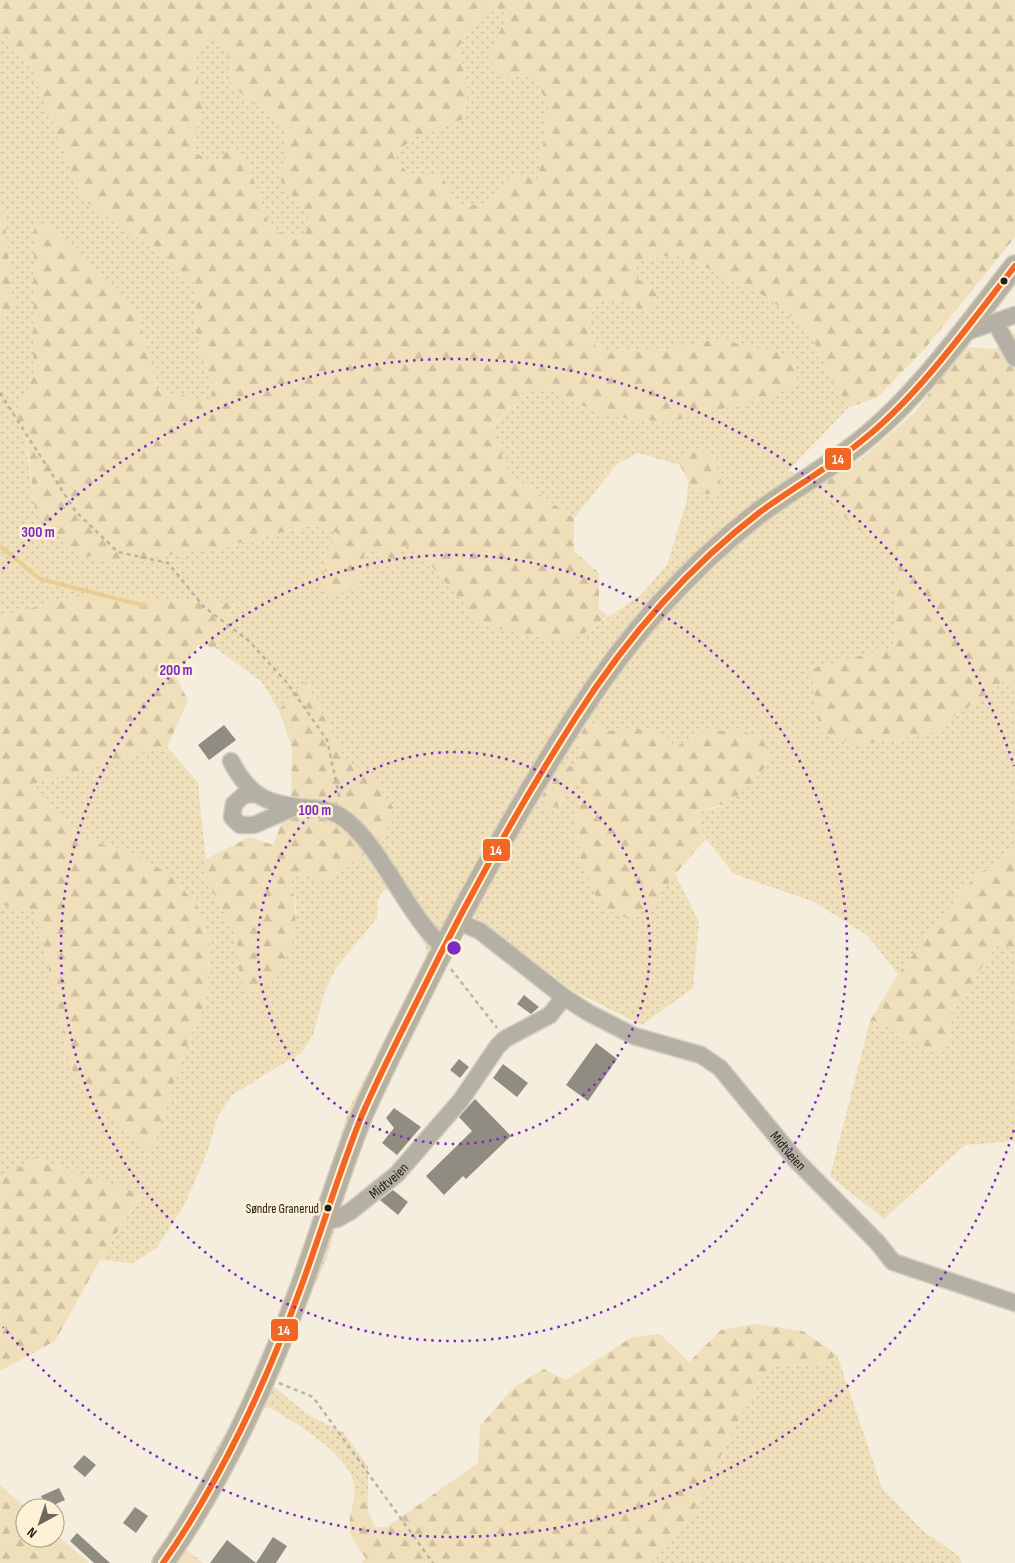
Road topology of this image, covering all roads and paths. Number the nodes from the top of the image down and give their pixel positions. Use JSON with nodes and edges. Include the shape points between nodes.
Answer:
{"nodes":[{"id":1,"x":1015,"y":266,"type":"edge"},
{"id":2,"x":1015,"y":315,"type":"edge"},
{"id":3,"x":995,"y":322,"type":"junction"},
{"id":4,"x":966,"y":329,"type":"junction"},
{"id":5,"x":1015,"y":358,"type":"edge"},
{"id":6,"x":0,"y":393,"type":"edge"},
{"id":7,"x":231,"y":761,"type":"dead end"},
{"id":8,"x":254,"y":794,"type":"junction"},
{"id":9,"x":295,"y":807,"type":"junction"},
{"id":10,"x":345,"y":819,"type":"junction"},
{"id":11,"x":457,"y":921,"type":"junction"},
{"id":12,"x":441,"y":951,"type":"junction"},
{"id":13,"x":564,"y":997,"type":"junction"},
{"id":14,"x":505,"y":1039,"type":"junction"},
{"id":15,"x":323,"y":1219,"type":"junction"},
{"id":16,"x":1015,"y":1304,"type":"edge"},
{"id":17,"x":263,"y":1377,"type":"junction"},
{"id":18,"x":163,"y":1563,"type":"edge"},
{"id":19,"x":433,"y":1563,"type":"edge"}],
"edges":[{"from":1,"to":4,"type":"main road"},
{"from":2,"to":3,"type":"lane"},
{"from":3,"to":4,"type":"lane","via":[[969,331]]},
{"from":3,"to":5,"type":"lane"},
{"from":4,"to":11,"type":"main road","via":[[866,438],[759,513],[719,547],[643,622],[574,720],[483,869]]},
{"from":6,"to":10,"type":"path","via":[[76,512],[118,552],[168,563],[204,607],[249,641],[288,684],[327,740]]},
{"from":7,"to":8,"type":"lane","via":[[240,780]]},
{"from":8,"to":9,"type":"lane","via":[[265,801]]},
{"from":8,"to":9,"type":"lane","via":[[244,795],[234,804],[232,817],[240,825],[254,825]]},
{"from":9,"to":10,"type":"lane","via":[[323,809]]},
{"from":10,"to":12,"type":"lane","via":[[371,849]]},
{"from":11,"to":12,"type":"main road"},
{"from":11,"to":13,"type":"lane","name":"Midtveien","via":[[480,931]]},
{"from":12,"to":14,"type":"path"},
{"from":12,"to":15,"type":"main road","via":[[376,1082]]},
{"from":13,"to":14,"type":"lane","name":"Midtveien","via":[[550,1015]]},
{"from":13,"to":16,"type":"lane","name":"Midtveien","via":[[634,1036],[701,1055],[720,1068],[795,1159],[893,1262]]},
{"from":14,"to":15,"type":"lane","name":"Midtveien","via":[[460,1100],[397,1174],[344,1215],[327,1221]]},
{"from":15,"to":17,"type":"main road","via":[[287,1326]]},
{"from":17,"to":18,"type":"main road","via":[[210,1487]]},
{"from":17,"to":19,"type":"path","via":[[313,1397]]}]}
